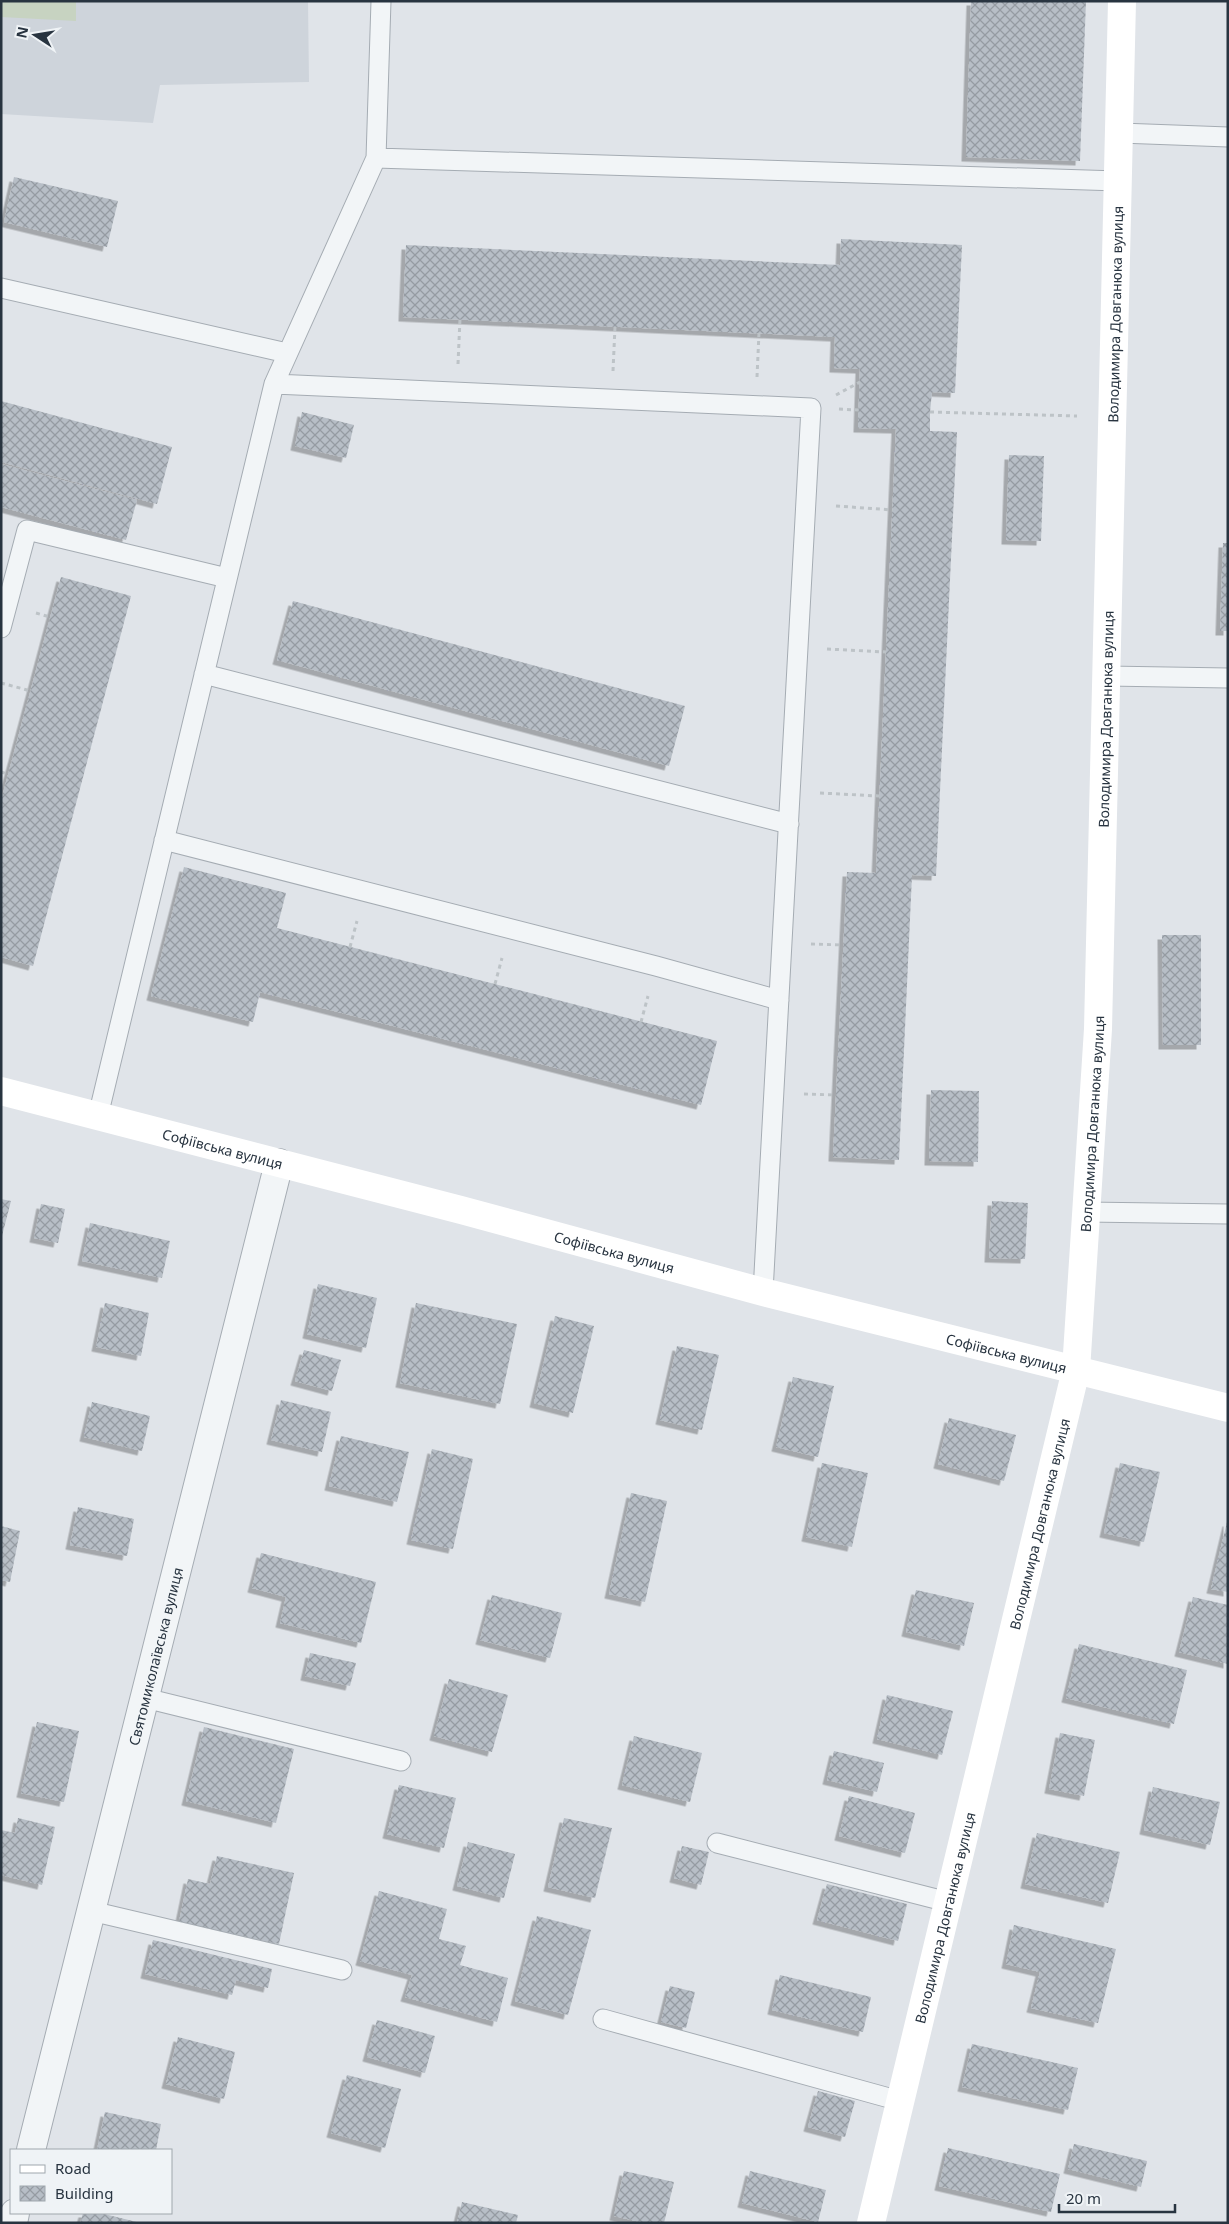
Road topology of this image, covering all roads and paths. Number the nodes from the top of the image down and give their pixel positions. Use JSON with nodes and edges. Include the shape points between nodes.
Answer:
{"nodes":[{"id":1,"x":381,"y":1,"type":"edge"},
{"id":2,"x":1122,"y":1,"type":"edge"},
{"id":3,"x":1120,"y":133,"type":"junction"},
{"id":4,"x":1228,"y":137,"type":"edge"},
{"id":5,"x":376,"y":158,"type":"junction"},
{"id":6,"x":1118,"y":181,"type":"junction"},
{"id":7,"x":1,"y":288,"type":"edge"},
{"id":8,"x":460,"y":319,"type":"dead end"},
{"id":9,"x":616,"y":326,"type":"dead end"},
{"id":10,"x":759,"y":333,"type":"dead end"},
{"id":11,"x":287,"y":353,"type":"junction"},
{"id":12,"x":274,"y":384,"type":"junction"},
{"id":13,"x":456,"y":392,"type":"junction"},
{"id":14,"x":612,"y":399,"type":"junction"},
{"id":15,"x":756,"y":406,"type":"junction"},
{"id":16,"x":930,"y":412,"type":"dead end"},
{"id":17,"x":1113,"y":417,"type":"junction"},
{"id":18,"x":806,"y":505,"type":"junction"},
{"id":19,"x":892,"y":510,"type":"dead end"},
{"id":20,"x":227,"y":578,"type":"junction"},
{"id":21,"x":1,"y":628,"type":"edge"},
{"id":22,"x":799,"y":648,"type":"junction"},
{"id":23,"x":886,"y":652,"type":"dead end"},
{"id":24,"x":204,"y":674,"type":"junction"},
{"id":25,"x":1107,"y":676,"type":"junction"},
{"id":26,"x":1228,"y":678,"type":"edge"},
{"id":27,"x":1,"y":683,"type":"edge"},
{"id":28,"x":31,"y":691,"type":"dead end"},
{"id":29,"x":1,"y":772,"type":"edge"},
{"id":30,"x":8,"y":774,"type":"dead end"},
{"id":31,"x":790,"y":792,"type":"junction"},
{"id":32,"x":879,"y":796,"type":"dead end"},
{"id":33,"x":789,"y":824,"type":"junction"},
{"id":34,"x":164,"y":840,"type":"junction"},
{"id":35,"x":779,"y":1000,"type":"junction"},
{"id":36,"x":1,"y":1091,"type":"edge"},
{"id":37,"x":98,"y":1116,"type":"junction"},
{"id":38,"x":279,"y":1163,"type":"junction"},
{"id":39,"x":1086,"y":1212,"type":"junction"},
{"id":40,"x":1228,"y":1214,"type":"edge"},
{"id":41,"x":763,"y":1292,"type":"junction"},
{"id":42,"x":1076,"y":1370,"type":"junction"},
{"id":43,"x":1228,"y":1408,"type":"edge"},
{"id":44,"x":144,"y":1698,"type":"junction"},
{"id":45,"x":401,"y":1761,"type":"dead end"},
{"id":46,"x":717,"y":1843,"type":"dead end"},
{"id":47,"x":948,"y":1902,"type":"junction"},
{"id":48,"x":91,"y":1911,"type":"junction"},
{"id":49,"x":342,"y":1970,"type":"dead end"},
{"id":50,"x":603,"y":2019,"type":"dead end"},
{"id":51,"x":900,"y":2101,"type":"junction"},
{"id":52,"x":31,"y":2149,"type":"edge"},
{"id":53,"x":871,"y":2223,"type":"edge"}],
"edges":[{"from":1,"to":5,"type":"lane"},
{"from":2,"to":3,"type":"main road","name":"Володимира Довганюка вулиця"},
{"from":3,"to":4,"type":"lane"},
{"from":3,"to":6,"type":"main road","name":"Володимира Довганюка вулиця"},
{"from":5,"to":6,"type":"lane"},
{"from":5,"to":11,"type":"lane"},
{"from":6,"to":17,"type":"main road","name":"Володимира Довганюка вулиця"},
{"from":7,"to":11,"type":"lane"},
{"from":8,"to":13,"type":"path"},
{"from":9,"to":14,"type":"path"},
{"from":10,"to":15,"type":"path"},
{"from":11,"to":12,"type":"lane"},
{"from":12,"to":13,"type":"lane"},
{"from":12,"to":20,"type":"lane"},
{"from":13,"to":14,"type":"lane"},
{"from":14,"to":15,"type":"lane"},
{"from":15,"to":18,"type":"lane","via":[[811,408]]},
{"from":16,"to":17,"type":"path"},
{"from":17,"to":25,"type":"main road","name":"Володимира Довганюка вулиця"},
{"from":18,"to":19,"type":"path"},
{"from":18,"to":22,"type":"lane"},
{"from":20,"to":21,"type":"lane","via":[[27,530]]},
{"from":20,"to":24,"type":"lane"},
{"from":22,"to":23,"type":"path"},
{"from":22,"to":31,"type":"lane"},
{"from":24,"to":33,"type":"lane"},
{"from":24,"to":34,"type":"lane"},
{"from":25,"to":26,"type":"lane"},
{"from":25,"to":39,"type":"main road","name":"Володимира Довганюка вулиця","via":[[1098,1029]]},
{"from":27,"to":28,"type":"path"},
{"from":29,"to":30,"type":"path"},
{"from":31,"to":32,"type":"path"},
{"from":31,"to":33,"type":"lane"},
{"from":33,"to":35,"type":"lane"},
{"from":34,"to":35,"type":"lane"},
{"from":34,"to":37,"type":"lane"},
{"from":35,"to":41,"type":"lane"},
{"from":36,"to":37,"type":"main road","name":"Софіївська вулиця"},
{"from":37,"to":38,"type":"main road","name":"Софіївська вулиця"},
{"from":38,"to":41,"type":"main road","name":"Софіївська вулиця"},
{"from":38,"to":44,"type":"street","name":"Святомиколаївська вулиця"},
{"from":39,"to":40,"type":"lane"},
{"from":39,"to":42,"type":"main road","name":"Володимира Довганюка вулиця"},
{"from":41,"to":42,"type":"main road","name":"Софіївська вулиця"},
{"from":42,"to":43,"type":"main road","name":"Софіївська вулиця"},
{"from":42,"to":47,"type":"main road","name":"Володимира Довганюка вулиця"},
{"from":44,"to":45,"type":"lane"},
{"from":44,"to":48,"type":"street","name":"Святомиколаївська вулиця"},
{"from":46,"to":47,"type":"lane"},
{"from":47,"to":51,"type":"main road","name":"Володимира Довганюка вулиця"},
{"from":48,"to":49,"type":"lane"},
{"from":48,"to":52,"type":"street","name":"Святомиколаївська вулиця"},
{"from":50,"to":51,"type":"lane"},
{"from":51,"to":53,"type":"main road","name":"Володимира Довганюка вулиця"}]}
